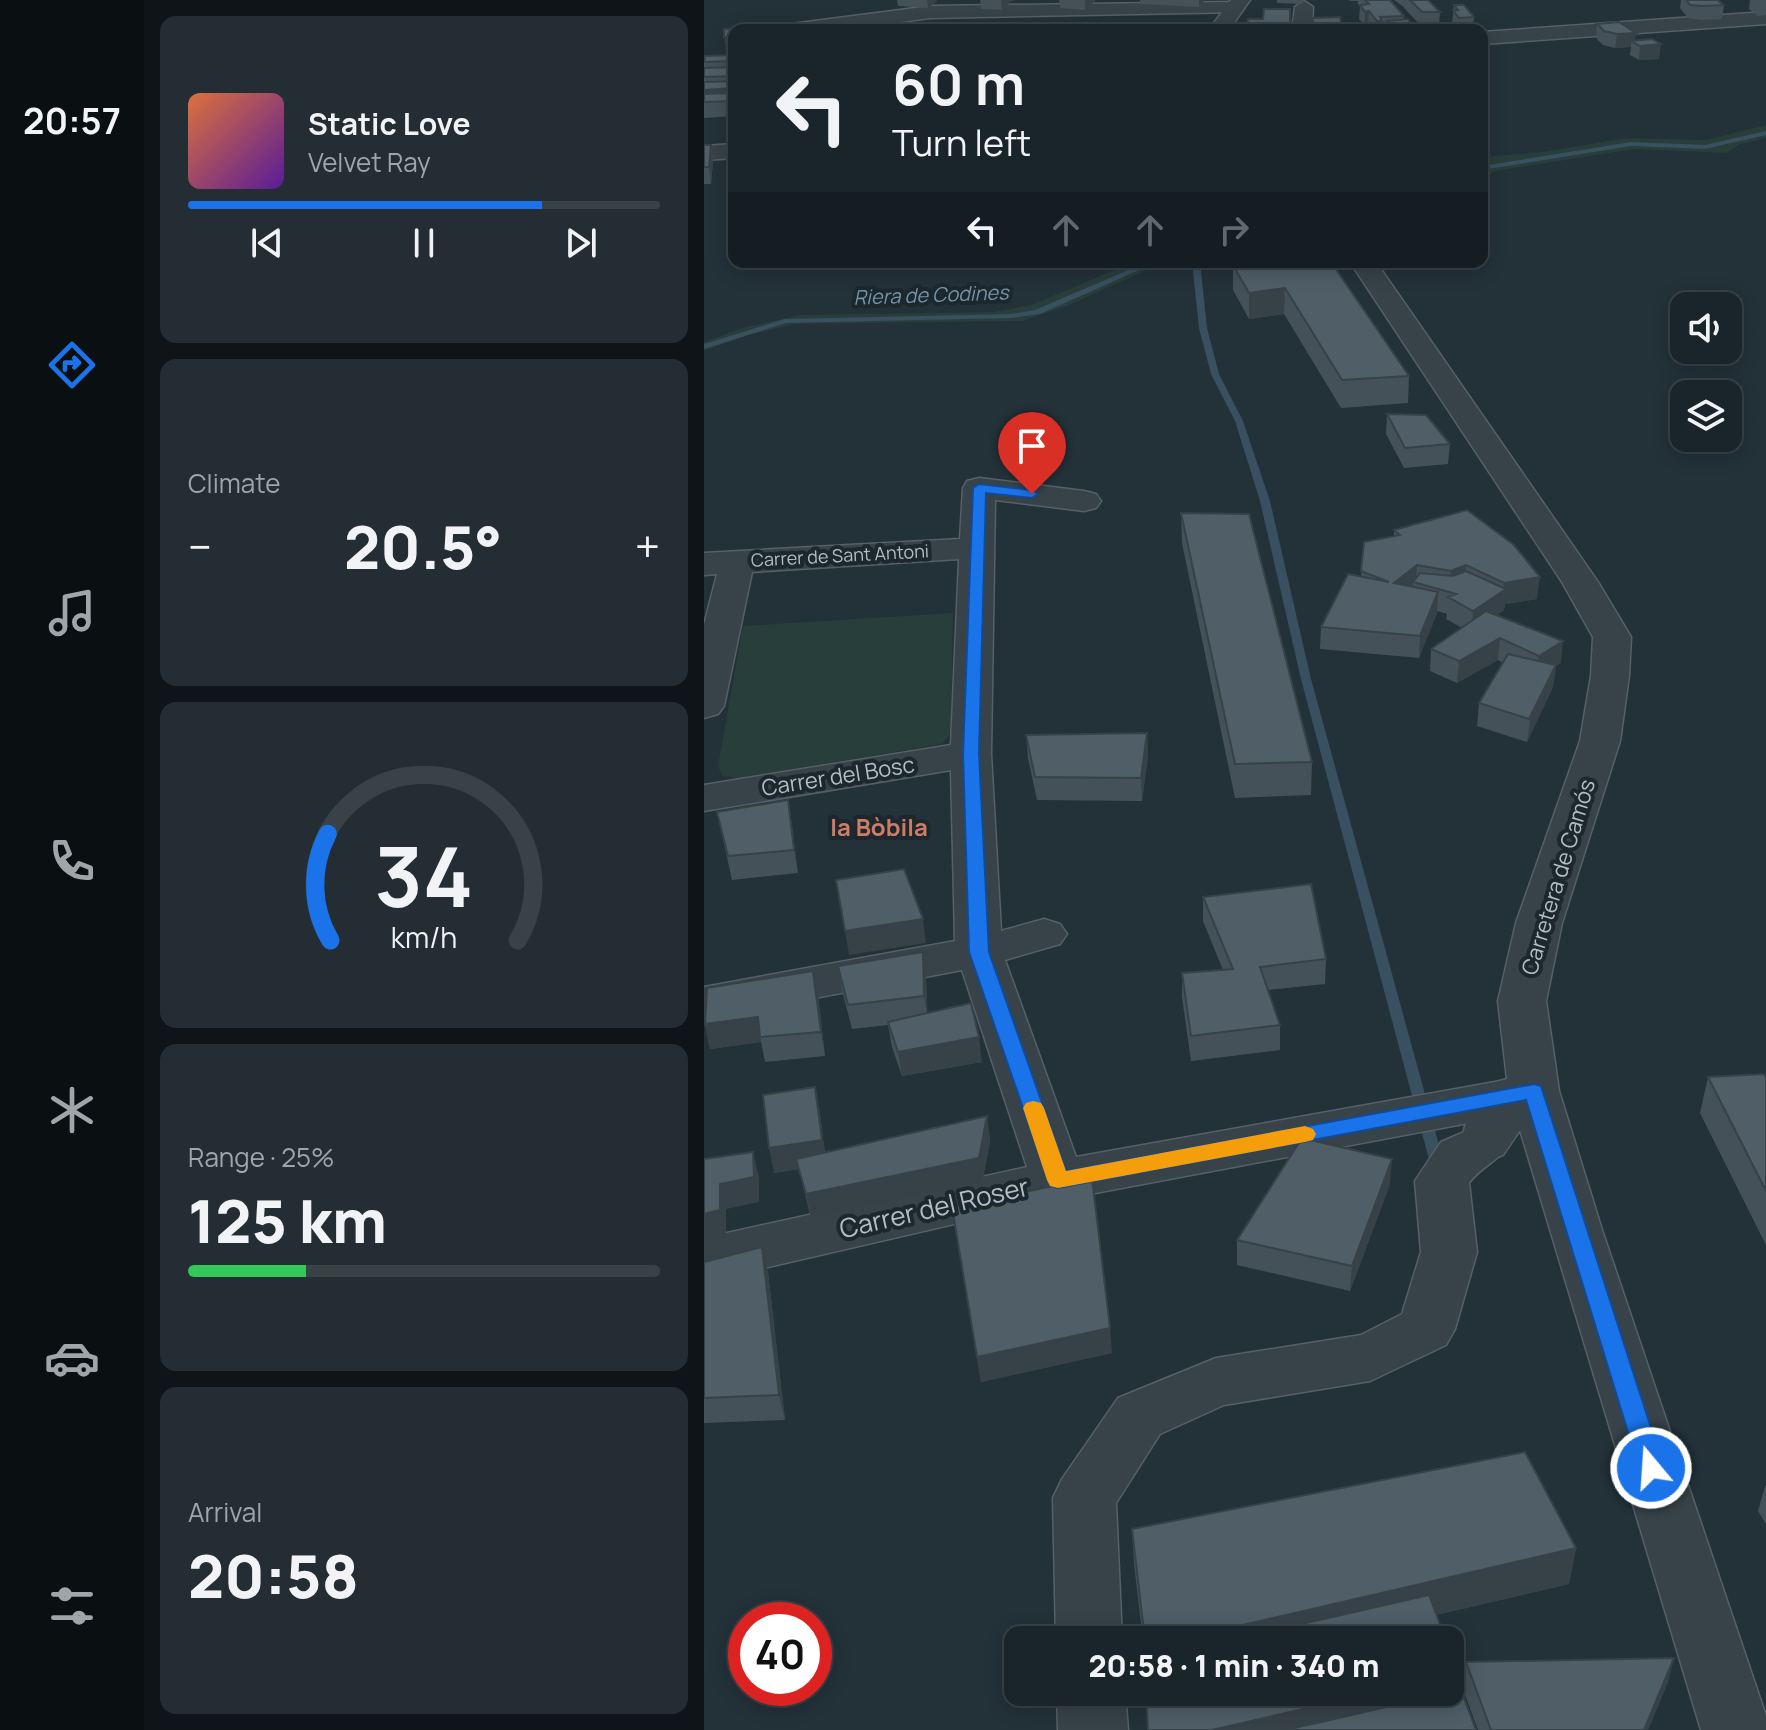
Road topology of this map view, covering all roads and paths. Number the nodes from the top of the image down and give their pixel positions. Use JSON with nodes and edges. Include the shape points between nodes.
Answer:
{"nodes":[{"id":1,"x":975,"y":0,"type":"edge"},
{"id":2,"x":1725,"y":0,"type":"edge"},
{"id":3,"x":1238,"y":4,"type":"edge"},
{"id":4,"x":1131,"y":5,"type":"edge"},
{"id":5,"x":1304,"y":7,"type":"dead end"},
{"id":6,"x":958,"y":13,"type":"junction"},
{"id":7,"x":1759,"y":19,"type":"edge"},
{"id":8,"x":835,"y":24,"type":"edge"},
{"id":9,"x":1223,"y":24,"type":"edge"},
{"id":10,"x":1303,"y":24,"type":"edge"},
{"id":11,"x":1488,"y":38,"type":"edge"},
{"id":12,"x":728,"y":151,"type":"edge"},
{"id":13,"x":704,"y":153,"type":"edge"},
{"id":14,"x":1367,"y":268,"type":"edge"},
{"id":15,"x":1084,"y":501,"type":"dead end"},
{"id":16,"x":977,"y":548,"type":"junction"},
{"id":17,"x":720,"y":563,"type":"edge"},
{"id":18,"x":704,"y":706,"type":"edge"},
{"id":19,"x":971,"y":754,"type":"junction"},
{"id":20,"x":704,"y":798,"type":"edge"},
{"id":21,"x":1044,"y":934,"type":"dead end"},
{"id":22,"x":979,"y":952,"type":"junction"},
{"id":23,"x":704,"y":1003,"type":"edge"},
{"id":24,"x":1496,"y":1109,"type":"junction"},
{"id":25,"x":1058,"y":1180,"type":"junction"},
{"id":26,"x":704,"y":1260,"type":"edge"},
{"id":27,"x":1089,"y":1626,"type":"edge"},
{"id":28,"x":1092,"y":1706,"type":"edge"},
{"id":29,"x":1093,"y":1730,"type":"edge"},
{"id":30,"x":1736,"y":1730,"type":"edge"}],
"edges":[{"from":1,"to":6,"type":"street"},
{"from":2,"to":7,"type":"street"},
{"from":3,"to":4,"type":"street"},
{"from":3,"to":9,"type":"street"},
{"from":4,"to":6,"type":"street"},
{"from":5,"to":10,"type":"street"},
{"from":6,"to":8,"type":"street"},
{"from":7,"to":11,"type":"street"},
{"from":12,"to":13,"type":"street"},
{"from":14,"to":24,"type":"street","name":"Carretera de Camós","via":[[1612,637],[1600,741],[1539,923]]},
{"from":15,"to":16,"type":"street","via":[[979,488]]},
{"from":16,"to":17,"type":"street","name":"Carrer de Sant Antoni"},
{"from":16,"to":19,"type":"street"},
{"from":17,"to":18,"type":"street"},
{"from":19,"to":20,"type":"street","name":"Carrer del Bosc"},
{"from":19,"to":22,"type":"street"},
{"from":21,"to":22,"type":"street"},
{"from":22,"to":23,"type":"street"},
{"from":22,"to":25,"type":"street"},
{"from":24,"to":25,"type":"street","name":"Carrer del Roser","via":[[1406,1116]]},
{"from":24,"to":27,"type":"street","via":[[1442,1181],[1449,1252],[1426,1329],[1370,1357],[1216,1382],[1139,1416],[1084,1498]]},
{"from":24,"to":30,"type":"street","name":"Carretera de Camós","via":[[1550,1146]]},
{"from":25,"to":26,"type":"street","name":"Carrer del Roser"},
{"from":28,"to":29,"type":"street"}]}
